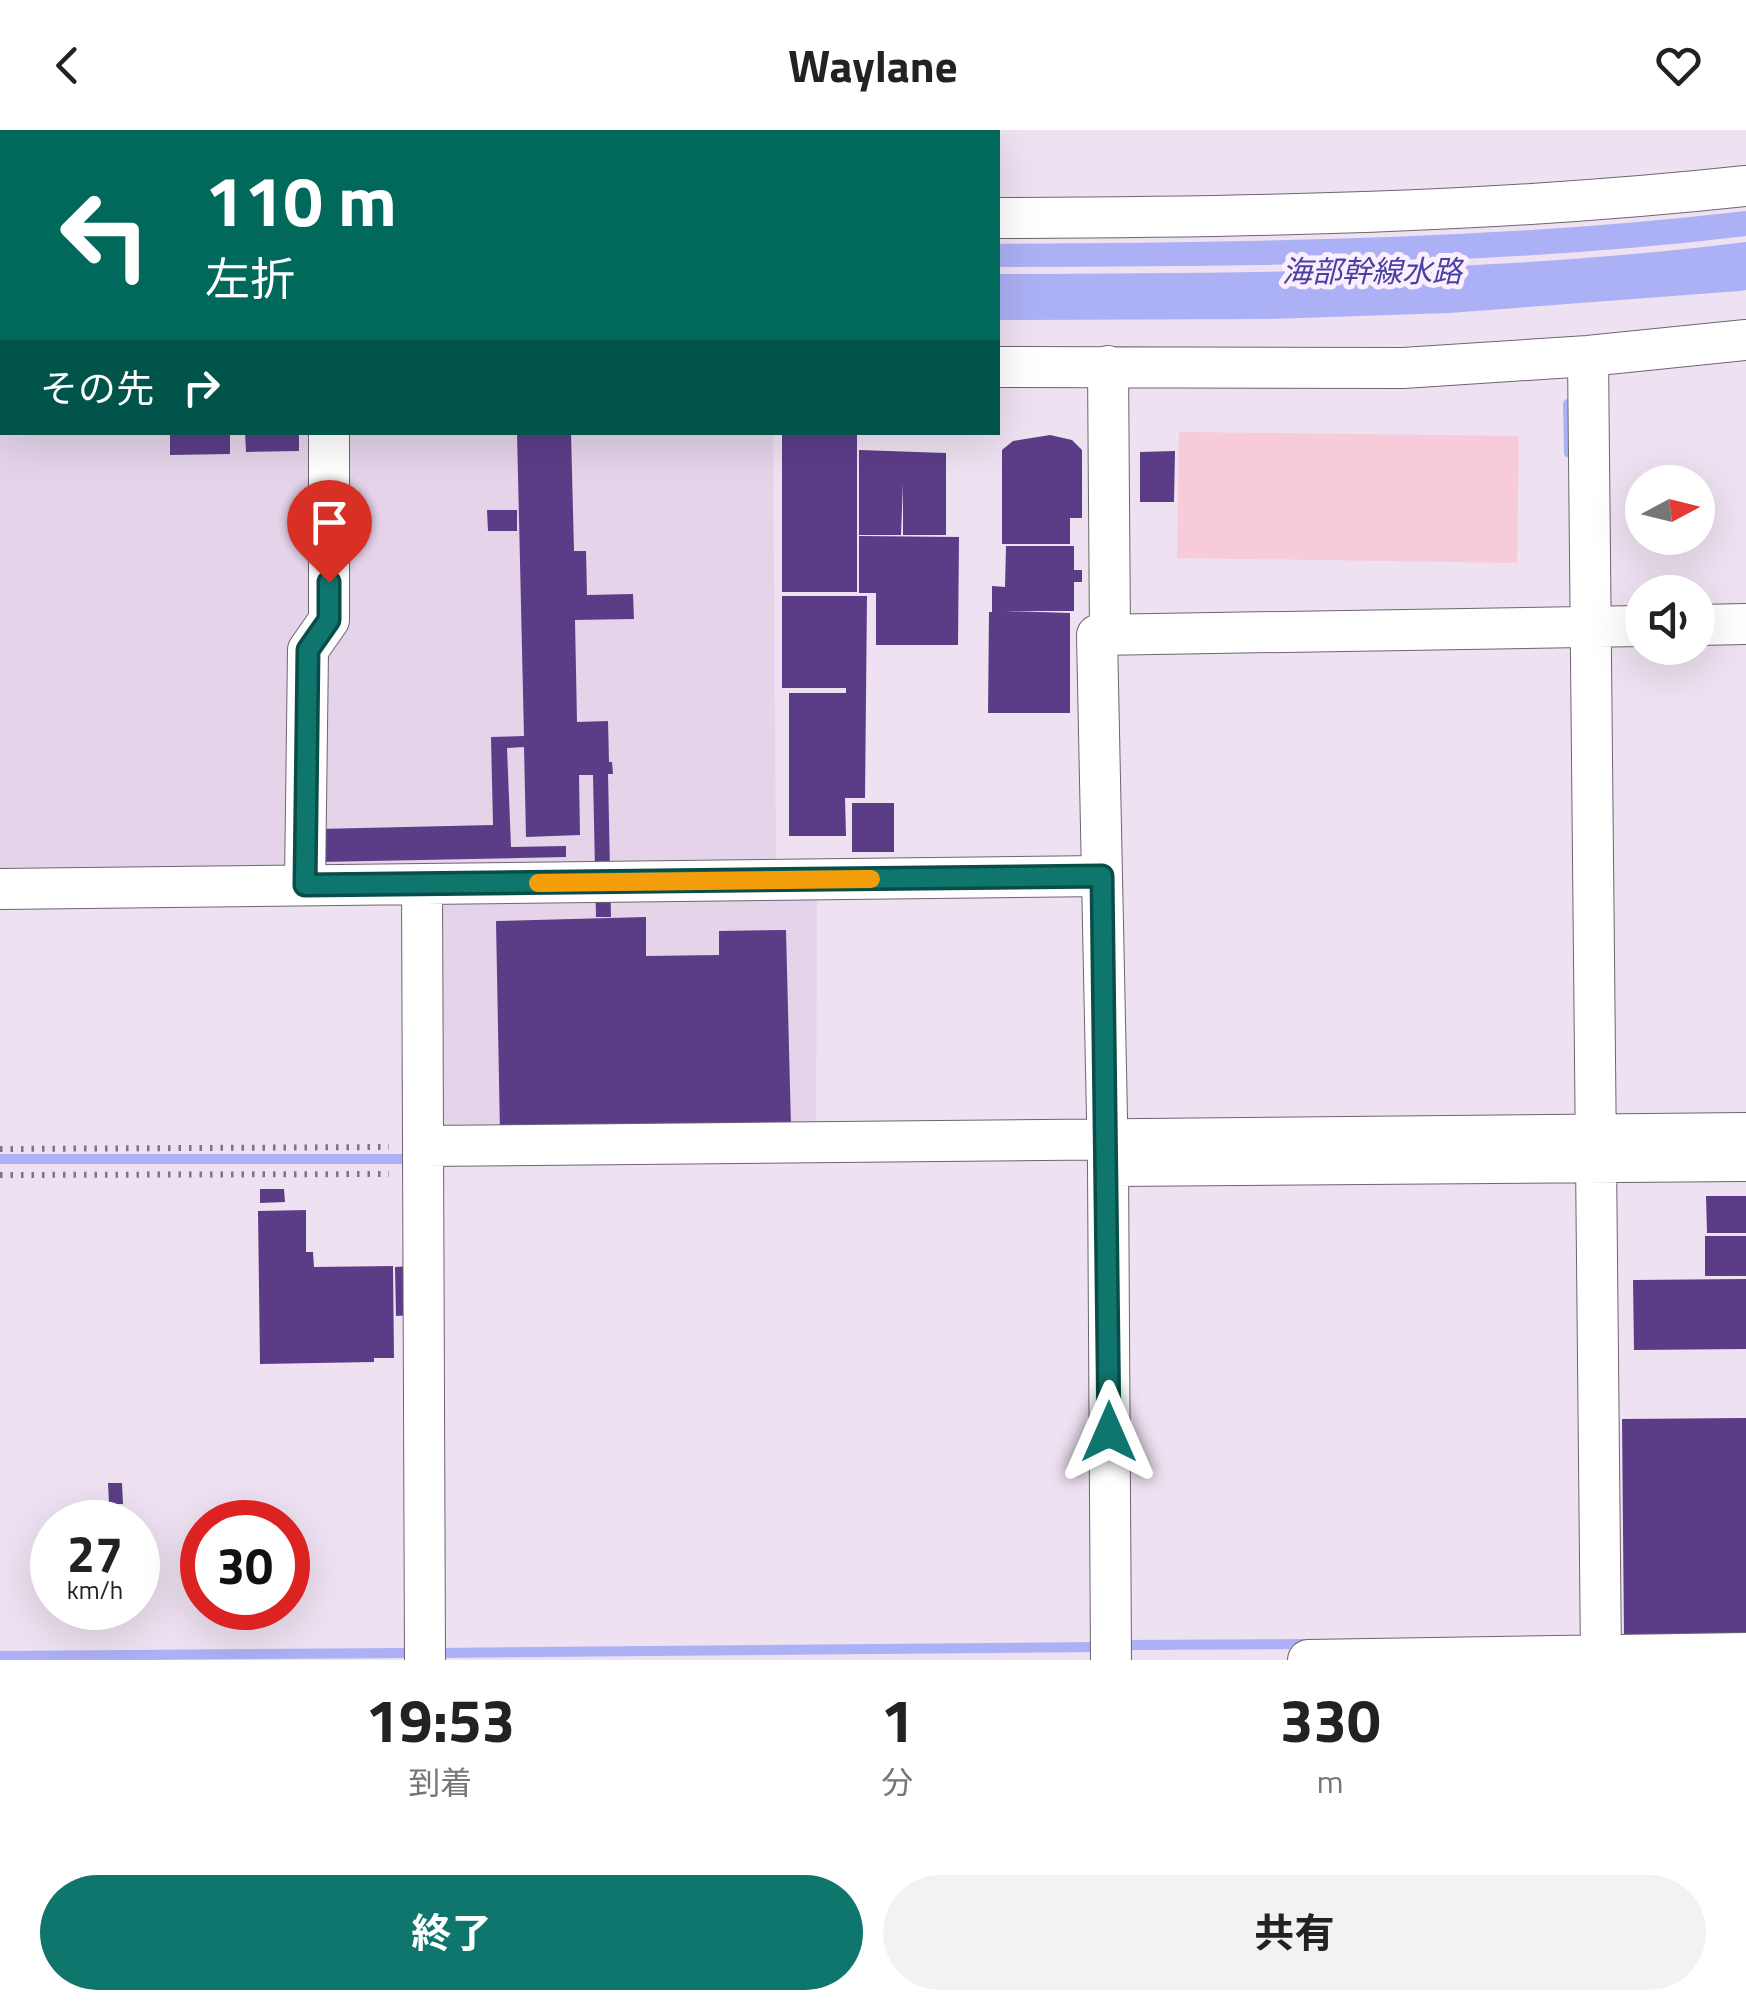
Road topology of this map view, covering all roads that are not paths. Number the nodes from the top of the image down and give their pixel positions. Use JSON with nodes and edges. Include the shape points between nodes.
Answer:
{"nodes":[{"id":1,"x":1746,"y":186,"type":"edge"},
{"id":2,"x":1000,"y":218,"type":"edge"},
{"id":3,"x":1746,"y":340,"type":"edge"},
{"id":4,"x":1588,"y":356,"type":"junction"},
{"id":5,"x":1000,"y":366,"type":"edge"},
{"id":6,"x":1108,"y":366,"type":"junction"},
{"id":7,"x":329,"y":435,"type":"edge"},
{"id":8,"x":1746,"y":624,"type":"edge"},
{"id":9,"x":1715,"y":625,"type":"edge"},
{"id":10,"x":1592,"y":626,"type":"junction"},
{"id":11,"x":1625,"y":626,"type":"edge"},
{"id":12,"x":1110,"y":635,"type":"junction"},
{"id":13,"x":1102,"y":876,"type":"junction"},
{"id":14,"x":422,"y":884,"type":"junction"},
{"id":15,"x":305,"y":885,"type":"junction"},
{"id":16,"x":0,"y":889,"type":"edge"},
{"id":17,"x":1746,"y":1133,"type":"edge"},
{"id":18,"x":1596,"y":1148,"type":"junction"},
{"id":19,"x":1107,"y":1152,"type":"junction"},
{"id":20,"x":423,"y":1160,"type":"junction"},
{"id":21,"x":1746,"y":1161,"type":"edge"},
{"id":22,"x":1746,"y":1654,"type":"edge"},
{"id":23,"x":1601,"y":1657,"type":"edge"},
{"id":24,"x":425,"y":1660,"type":"edge"},
{"id":25,"x":1110,"y":1660,"type":"edge"},
{"id":26,"x":1308,"y":1660,"type":"edge"}],
"edges":[{"from":1,"to":2,"type":"street","via":[[1452,209]]},
{"from":3,"to":4,"type":"street"},
{"from":4,"to":6,"type":"street","via":[[1403,368]]},
{"from":4,"to":10,"type":"street"},
{"from":5,"to":6,"type":"street"},
{"from":6,"to":12,"type":"street"},
{"from":7,"to":15,"type":"street","via":[[329,620],[308,650]]},
{"from":8,"to":9,"type":"street"},
{"from":10,"to":11,"type":"street"},
{"from":10,"to":12,"type":"street"},
{"from":10,"to":18,"type":"street"},
{"from":12,"to":13,"type":"street","via":[[1097,635]]},
{"from":13,"to":14,"type":"street"},
{"from":13,"to":19,"type":"street"},
{"from":14,"to":15,"type":"street"},
{"from":14,"to":20,"type":"street"},
{"from":15,"to":16,"type":"street"},
{"from":17,"to":18,"type":"street"},
{"from":18,"to":19,"type":"street"},
{"from":18,"to":21,"type":"street"},
{"from":18,"to":23,"type":"street"},
{"from":19,"to":20,"type":"street"},
{"from":19,"to":25,"type":"street"},
{"from":20,"to":24,"type":"street"},
{"from":22,"to":23,"type":"street"},
{"from":23,"to":26,"type":"street"}]}
